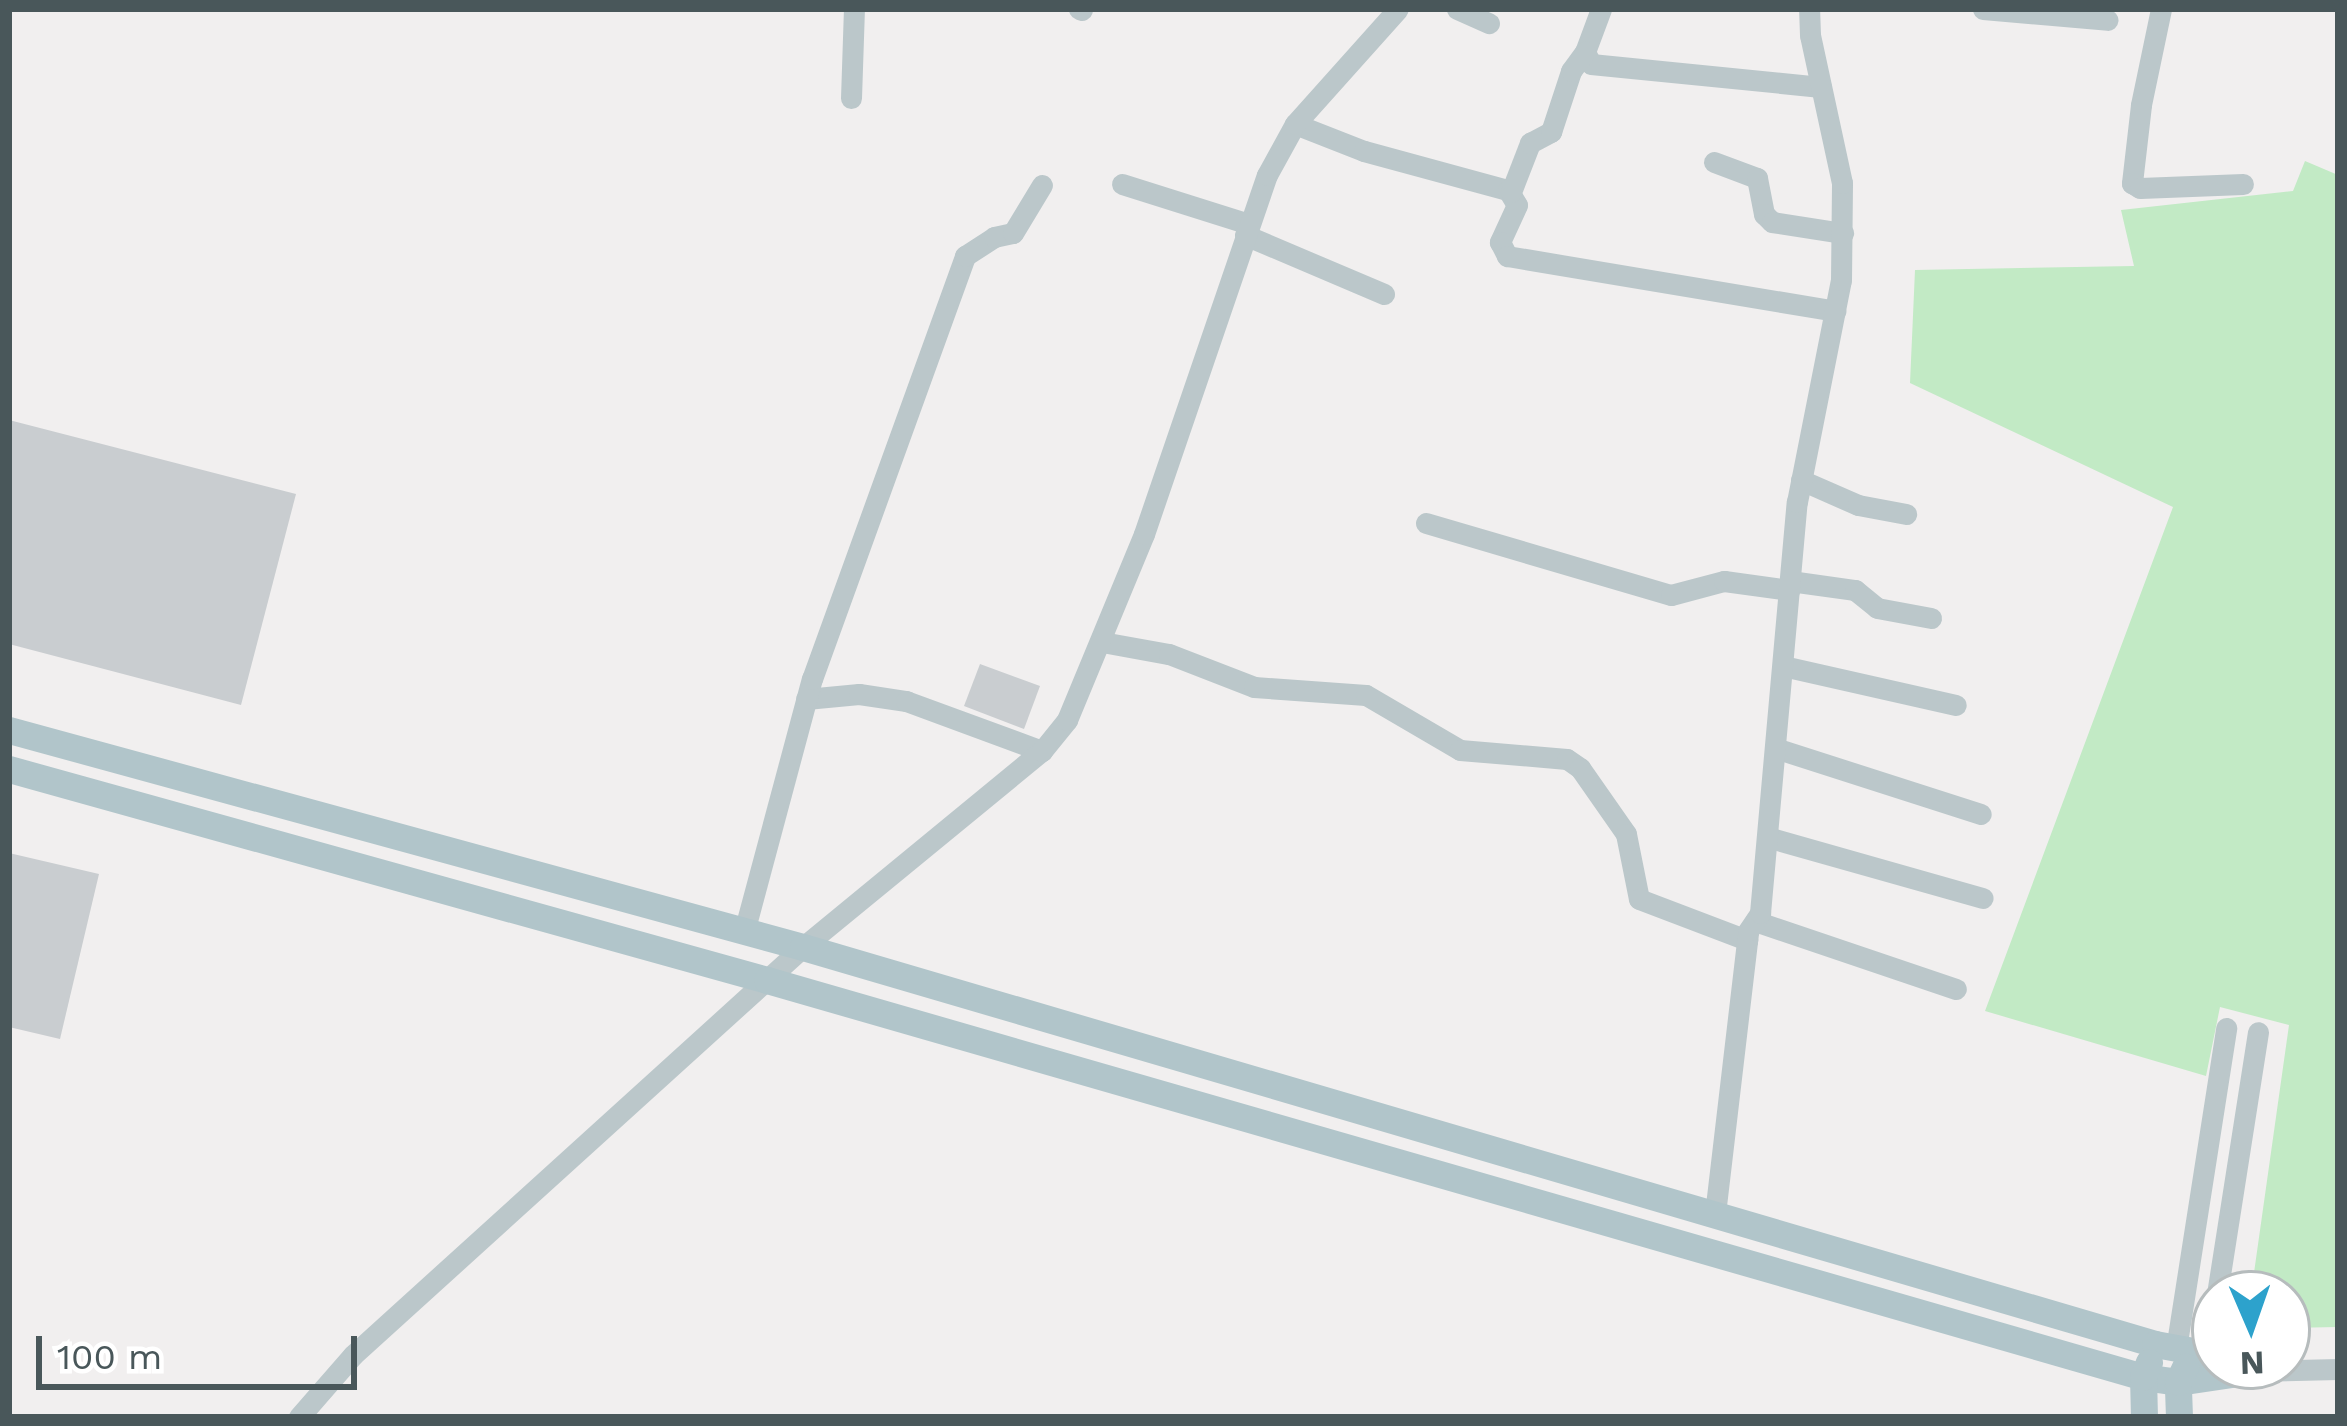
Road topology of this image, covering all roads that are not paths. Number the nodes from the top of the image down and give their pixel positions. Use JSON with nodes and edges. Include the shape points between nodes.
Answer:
{"nodes":[{"id":1,"x":854,"y":9,"type":"edge"},
{"id":2,"x":1398,"y":9,"type":"edge"},
{"id":3,"x":1457,"y":9,"type":"edge"},
{"id":4,"x":1601,"y":9,"type":"edge"},
{"id":5,"x":1809,"y":9,"type":"edge"},
{"id":6,"x":1984,"y":9,"type":"edge"},
{"id":7,"x":2161,"y":9,"type":"edge"},
{"id":8,"x":2108,"y":20,"type":"dead end"},
{"id":9,"x":1489,"y":22,"type":"dead end"},
{"id":10,"x":1585,"y":52,"type":"junction"},
{"id":11,"x":1821,"y":87,"type":"junction"},
{"id":12,"x":851,"y":98,"type":"dead end"},
{"id":13,"x":1295,"y":124,"type":"junction"},
{"id":14,"x":1714,"y":162,"type":"dead end"},
{"id":15,"x":1042,"y":184,"type":"dead end"},
{"id":16,"x":1121,"y":184,"type":"dead end"},
{"id":17,"x":2243,"y":184,"type":"dead end"},
{"id":18,"x":1511,"y":192,"type":"junction"},
{"id":19,"x":1247,"y":229,"type":"junction"},
{"id":20,"x":1843,"y":233,"type":"junction"},
{"id":21,"x":1384,"y":294,"type":"dead end"},
{"id":22,"x":1835,"y":311,"type":"junction"},
{"id":23,"x":1801,"y":480,"type":"junction"},
{"id":24,"x":1906,"y":514,"type":"dead end"},
{"id":25,"x":1426,"y":524,"type":"dead end"},
{"id":26,"x":1789,"y":586,"type":"junction"},
{"id":27,"x":1931,"y":618,"type":"dead end"},
{"id":28,"x":1102,"y":643,"type":"junction"},
{"id":29,"x":1783,"y":666,"type":"junction"},
{"id":30,"x":806,"y":699,"type":"junction"},
{"id":31,"x":1956,"y":705,"type":"dead end"},
{"id":32,"x":9,"y":730,"type":"edge"},
{"id":33,"x":1775,"y":748,"type":"junction"},
{"id":34,"x":1042,"y":751,"type":"junction"},
{"id":35,"x":9,"y":769,"type":"edge"},
{"id":36,"x":1981,"y":814,"type":"dead end"},
{"id":37,"x":1767,"y":837,"type":"junction"},
{"id":38,"x":1983,"y":898,"type":"dead end"},
{"id":39,"x":1751,"y":930,"type":"junction"},
{"id":40,"x":744,"y":932,"type":"junction"},
{"id":41,"x":803,"y":947,"type":"junction"},
{"id":42,"x":767,"y":980,"type":"junction"},
{"id":43,"x":1956,"y":989,"type":"dead end"},
{"id":44,"x":2226,"y":1028,"type":"dead end"},
{"id":45,"x":2258,"y":1033,"type":"dead end"},
{"id":46,"x":1715,"y":1214,"type":"junction"},
{"id":47,"x":2221,"y":1270,"type":"edge"},
{"id":48,"x":2189,"y":1351,"type":"edge"},
{"id":49,"x":2143,"y":1377,"type":"junction"},
{"id":50,"x":2191,"y":1379,"type":"edge"},
{"id":51,"x":2178,"y":1382,"type":"junction"},
{"id":52,"x":299,"y":1417,"type":"edge"},
{"id":53,"x":2144,"y":1417,"type":"edge"},
{"id":54,"x":2180,"y":1417,"type":"edge"}],
"edges":[{"from":1,"to":12,"type":"street"},
{"from":2,"to":13,"type":"street"},
{"from":3,"to":9,"type":"street"},
{"from":4,"to":10,"type":"street"},
{"from":5,"to":11,"type":"street"},
{"from":6,"to":8,"type":"street"},
{"from":7,"to":17,"type":"street","via":[[2132,183]]},
{"from":10,"to":11,"type":"street","via":[[1591,64]]},
{"from":10,"to":18,"type":"street","via":[[1570,71],[1551,132],[1530,143]]},
{"from":11,"to":20,"type":"street","via":[[1842,183]]},
{"from":13,"to":18,"type":"street"},
{"from":13,"to":19,"type":"street"},
{"from":14,"to":20,"type":"street","via":[[1757,178],[1772,222]]},
{"from":15,"to":30,"type":"street","via":[[1013,232],[965,256]]},
{"from":16,"to":19,"type":"street"},
{"from":18,"to":22,"type":"street","via":[[1517,205],[1500,250],[1507,256]]},
{"from":19,"to":21,"type":"street"},
{"from":19,"to":28,"type":"street"},
{"from":20,"to":22,"type":"street"},
{"from":22,"to":23,"type":"street"},
{"from":23,"to":24,"type":"street","via":[[1858,505]]},
{"from":23,"to":26,"type":"street"},
{"from":25,"to":26,"type":"street","via":[[1671,595],[1724,581]]},
{"from":26,"to":27,"type":"street","via":[[1855,590],[1877,608]]},
{"from":26,"to":29,"type":"street"},
{"from":28,"to":34,"type":"street","via":[[1067,720]]},
{"from":28,"to":39,"type":"street","via":[[1169,654],[1254,688],[1366,694],[1460,750],[1567,759],[1626,834],[1639,898]]},
{"from":29,"to":31,"type":"street"},
{"from":29,"to":33,"type":"street"},
{"from":30,"to":34,"type":"street","via":[[859,694],[906,701]]},
{"from":30,"to":40,"type":"street"},
{"from":32,"to":40,"type":"main road"},
{"from":33,"to":36,"type":"street"},
{"from":33,"to":37,"type":"street"},
{"from":34,"to":41,"type":"street"},
{"from":35,"to":42,"type":"main road"},
{"from":37,"to":38,"type":"street"},
{"from":37,"to":39,"type":"street"},
{"from":39,"to":43,"type":"street"},
{"from":39,"to":46,"type":"street"},
{"from":40,"to":41,"type":"main road"},
{"from":41,"to":42,"type":"street"},
{"from":41,"to":46,"type":"main road"},
{"from":42,"to":49,"type":"main road"},
{"from":42,"to":52,"type":"street","via":[[353,1354]]},
{"from":44,"to":48,"type":"street"},
{"from":45,"to":47,"type":"street"},
{"from":46,"to":48,"type":"main road"},
{"from":48,"to":49,"type":"main road"},
{"from":48,"to":51,"type":"main road"},
{"from":49,"to":51,"type":"main road"},
{"from":49,"to":53,"type":"main road"},
{"from":50,"to":51,"type":"main road"},
{"from":51,"to":54,"type":"main road"}]}
